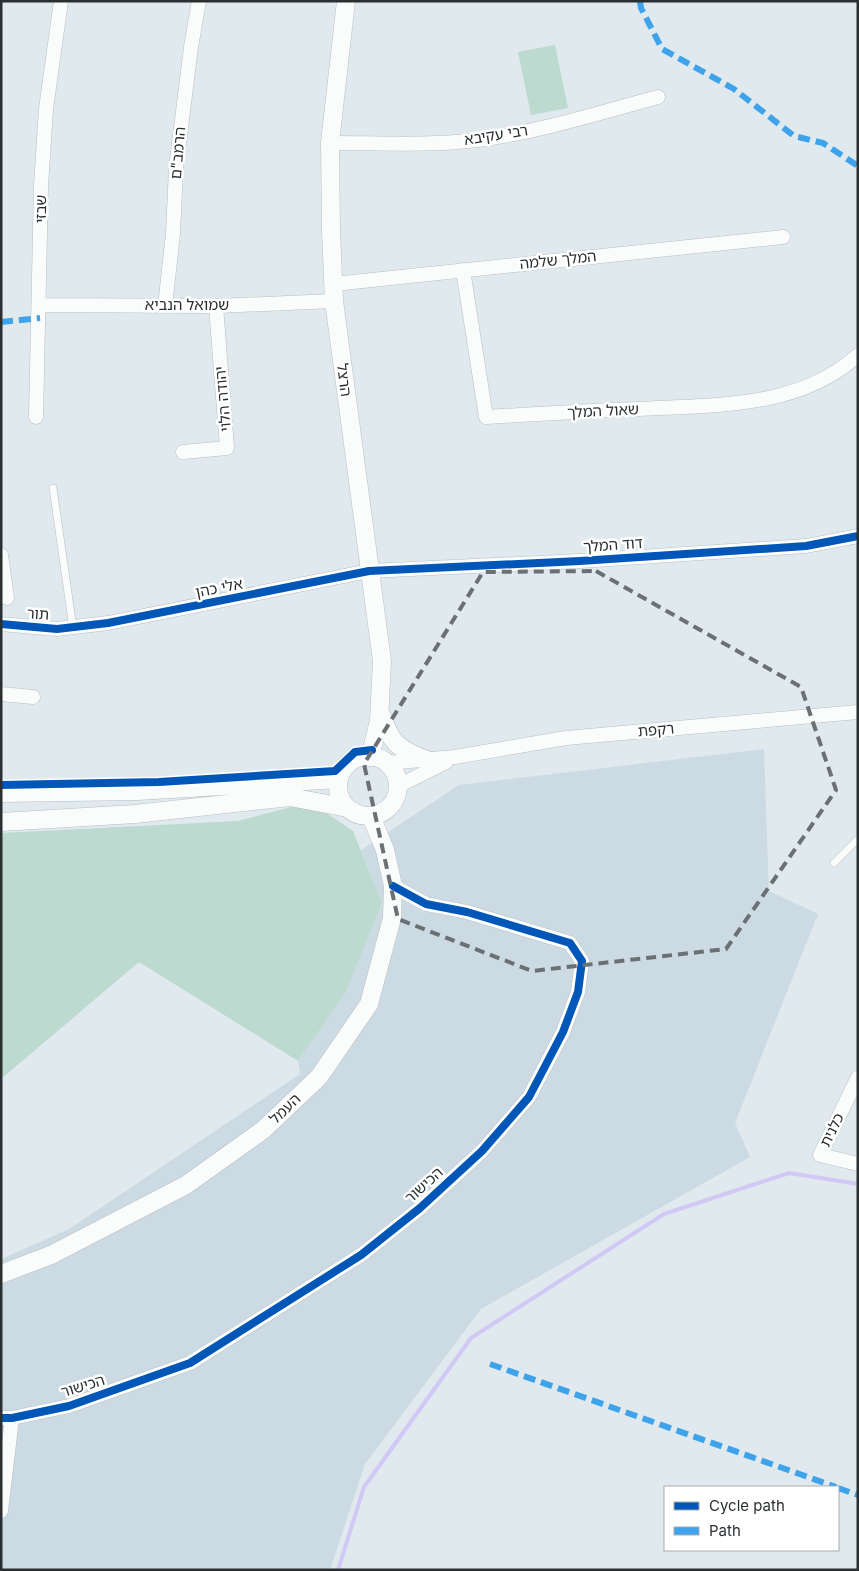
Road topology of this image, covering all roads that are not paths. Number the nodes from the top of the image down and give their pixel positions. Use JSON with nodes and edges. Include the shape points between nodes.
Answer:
{"nodes":[{"id":1,"x":61,"y":1,"type":"edge"},
{"id":2,"x":199,"y":1,"type":"edge"},
{"id":3,"x":346,"y":1,"type":"edge"},
{"id":4,"x":658,"y":97,"type":"dead end"},
{"id":5,"x":330,"y":143,"type":"junction"},
{"id":6,"x":783,"y":236,"type":"dead end"},
{"id":7,"x":463,"y":270,"type":"junction"},
{"id":8,"x":334,"y":292,"type":"junction"},
{"id":9,"x":40,"y":305,"type":"junction"},
{"id":10,"x":165,"y":306,"type":"junction"},
{"id":11,"x":216,"y":306,"type":"junction"},
{"id":12,"x":858,"y":355,"type":"edge"},
{"id":13,"x":36,"y":417,"type":"dead end"},
{"id":14,"x":183,"y":452,"type":"dead end"},
{"id":15,"x":53,"y":488,"type":"dead end"},
{"id":16,"x":858,"y":536,"type":"edge"},
{"id":17,"x":1,"y":554,"type":"edge"},
{"id":18,"x":369,"y":571,"type":"junction"},
{"id":19,"x":7,"y":598,"type":"dead end"},
{"id":20,"x":1,"y":624,"type":"edge"},
{"id":21,"x":73,"y":628,"type":"junction"},
{"id":22,"x":1,"y":694,"type":"edge"},
{"id":23,"x":33,"y":697,"type":"dead end"},
{"id":24,"x":380,"y":712,"type":"junction"},
{"id":25,"x":858,"y":712,"type":"edge"},
{"id":26,"x":455,"y":757,"type":"junction"},
{"id":27,"x":378,"y":760,"type":"junction"},
{"id":28,"x":427,"y":760,"type":"junction"},
{"id":29,"x":339,"y":779,"type":"junction"},
{"id":30,"x":398,"y":786,"type":"junction"},
{"id":31,"x":1,"y":793,"type":"edge"},
{"id":32,"x":348,"y":808,"type":"junction"},
{"id":33,"x":371,"y":816,"type":"junction"},
{"id":34,"x":1,"y":822,"type":"edge"},
{"id":35,"x":858,"y":839,"type":"edge"},
{"id":36,"x":834,"y":863,"type":"dead end"},
{"id":37,"x":393,"y":886,"type":"junction"},
{"id":38,"x":858,"y":1077,"type":"edge"},
{"id":39,"x":858,"y":1164,"type":"edge"},
{"id":40,"x":1,"y":1274,"type":"edge"},
{"id":41,"x":7,"y":1418,"type":"edge"},
{"id":42,"x":1,"y":1511,"type":"edge"}],
"edges":[{"from":1,"to":9,"type":"street","name":"שבזי","via":[[46,109],[41,186]]},
{"from":2,"to":10,"type":"street","name":"הרמב\"ם","via":[[190,47],[176,168]]},
{"from":3,"to":5,"type":"street","name":"הרצל"},
{"from":4,"to":5,"type":"street","name":"רבי עקיבא","via":[[528,131],[477,140]]},
{"from":5,"to":8,"type":"street","name":"הרצל"},
{"from":6,"to":7,"type":"street","name":"המלך שלמה"},
{"from":7,"to":8,"type":"street","name":"המלך שלמה"},
{"from":7,"to":12,"type":"street","name":"שאול המלך","via":[[486,417],[764,400],[809,387],[844,368]]},
{"from":8,"to":11,"type":"street","name":"שמואל הנביא"},
{"from":8,"to":18,"type":"street","name":"הרצל"},
{"from":9,"to":10,"type":"street","name":"שמואל הנביא"},
{"from":9,"to":13,"type":"street","name":"שבזי"},
{"from":10,"to":11,"type":"street","name":"שמואל הנביא"},
{"from":11,"to":14,"type":"street","name":"יהודה הלוי","via":[[227,448]]},
{"from":15,"to":21,"type":"lane"},
{"from":16,"to":18,"type":"street","name":"דוד המלך","via":[[788,547]]},
{"from":17,"to":19,"type":"street","name":"תור"},
{"from":18,"to":21,"type":"street","name":"אלי כהן"},
{"from":18,"to":24,"type":"street","name":"הרצל","via":[[382,660]]},
{"from":20,"to":21,"type":"street","name":"תור"},
{"from":22,"to":23,"type":"street"},
{"from":24,"to":27,"type":"street","name":"הרצל"},
{"from":24,"to":28,"type":"street","via":[[388,735],[404,752]]},
{"from":25,"to":26,"type":"street","name":"רקפת","via":[[566,738]]},
{"from":26,"to":28,"type":"street","name":"רקפת"},
{"from":26,"to":30,"type":"street","name":"רקפת"},
{"from":27,"to":28,"type":"street","name":"רקפת"},
{"from":27,"to":29,"type":"street","via":[[351,762]]},
{"from":27,"to":30,"type":"street","via":[[397,777]]},
{"from":29,"to":31,"type":"street","via":[[137,791]]},
{"from":29,"to":32,"type":"street","via":[[340,795]]},
{"from":30,"to":33,"type":"street","via":[[393,803]]},
{"from":32,"to":33,"type":"street"},
{"from":32,"to":34,"type":"street","via":[[290,797],[135,814]]},
{"from":33,"to":37,"type":"street","name":"העמל","via":[[385,850]]},
{"from":35,"to":36,"type":"lane"},
{"from":37,"to":40,"type":"street","name":"העמל","via":[[392,918],[369,1004],[320,1077],[263,1130],[186,1185],[51,1254]]},
{"from":37,"to":41,"type":"street","name":"הכישור","via":[[426,904],[570,942],[582,961],[578,992],[563,1032],[529,1097],[482,1151],[420,1208],[361,1254],[291,1301],[190,1362],[69,1406]]},
{"from":38,"to":39,"type":"street","name":"כלנית","via":[[820,1155]]},
{"from":41,"to":42,"type":"street"}]}
